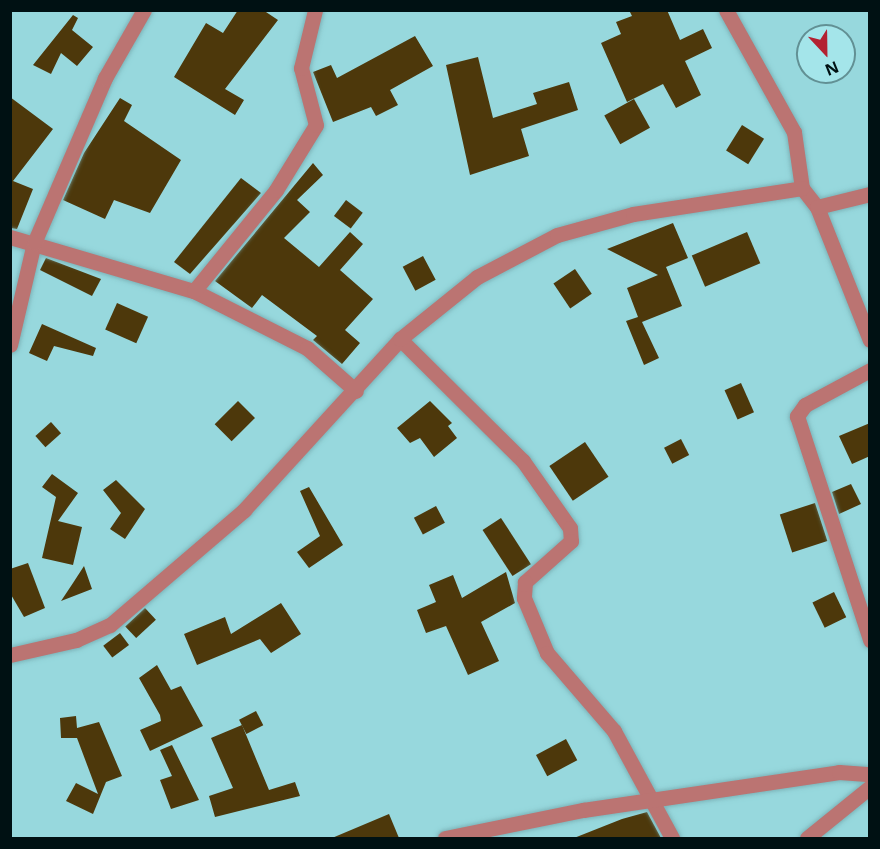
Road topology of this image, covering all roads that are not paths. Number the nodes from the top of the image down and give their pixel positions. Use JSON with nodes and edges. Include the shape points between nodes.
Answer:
{"nodes":[{"id":1,"x":144,"y":10,"type":"edge"},
{"id":2,"x":315,"y":10,"type":"edge"},
{"id":3,"x":726,"y":10,"type":"edge"},
{"id":4,"x":802,"y":188,"type":"junction"},
{"id":5,"x":870,"y":194,"type":"edge"},
{"id":6,"x":817,"y":207,"type":"junction"},
{"id":7,"x":10,"y":237,"type":"edge"},
{"id":8,"x":34,"y":243,"type":"junction"},
{"id":9,"x":194,"y":291,"type":"junction"},
{"id":10,"x":400,"y":339,"type":"junction"},
{"id":11,"x":870,"y":340,"type":"edge"},
{"id":12,"x":10,"y":345,"type":"edge"},
{"id":13,"x":870,"y":370,"type":"edge"},
{"id":14,"x":356,"y":392,"type":"junction"},
{"id":15,"x":870,"y":640,"type":"edge"},
{"id":16,"x":10,"y":655,"type":"edge"},
{"id":17,"x":870,"y":774,"type":"edge"},
{"id":18,"x":870,"y":787,"type":"edge"},
{"id":19,"x":652,"y":800,"type":"junction"},
{"id":20,"x":445,"y":838,"type":"edge"},
{"id":21,"x":672,"y":838,"type":"edge"},
{"id":22,"x":807,"y":838,"type":"edge"}],
"edges":[{"from":1,"to":8,"type":"street","via":[[105,78]]},
{"from":2,"to":9,"type":"street","via":[[316,26],[302,45],[301,68],[316,125],[276,190]]},
{"from":3,"to":4,"type":"street","via":[[794,132]]},
{"from":4,"to":6,"type":"street"},
{"from":4,"to":10,"type":"street","via":[[633,214],[557,235],[477,278]]},
{"from":5,"to":6,"type":"street"},
{"from":6,"to":11,"type":"street"},
{"from":7,"to":8,"type":"street"},
{"from":8,"to":9,"type":"street"},
{"from":8,"to":12,"type":"street"},
{"from":9,"to":14,"type":"street","via":[[307,348]]},
{"from":10,"to":14,"type":"street"},
{"from":10,"to":19,"type":"street","via":[[523,461],[570,528],[572,541],[525,582],[524,598],[547,653],[614,731]]},
{"from":13,"to":15,"type":"street","via":[[805,405],[797,416]]},
{"from":14,"to":16,"type":"street","via":[[244,510],[110,625],[76,640]]},
{"from":17,"to":19,"type":"street","via":[[839,772]]},
{"from":18,"to":22,"type":"street"},
{"from":19,"to":20,"type":"street","via":[[497,824]]},
{"from":19,"to":21,"type":"street"}]}
